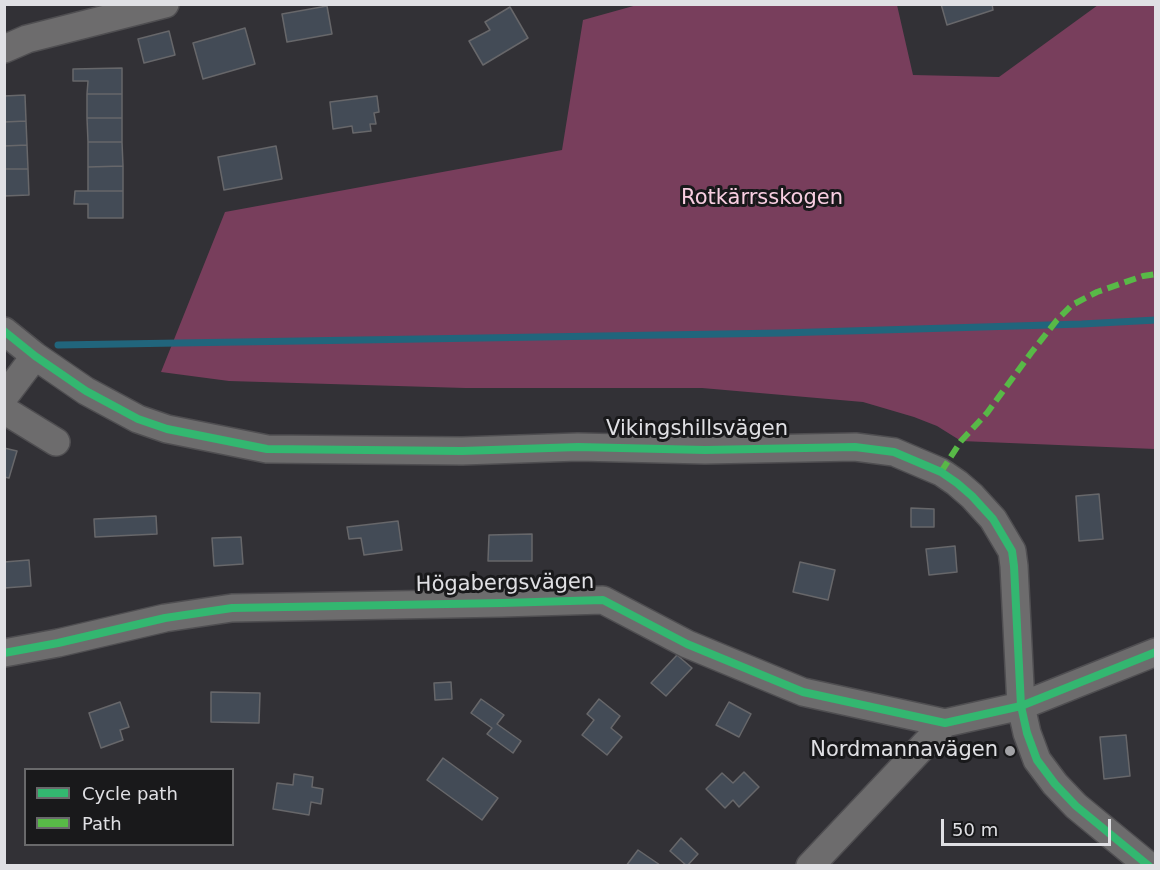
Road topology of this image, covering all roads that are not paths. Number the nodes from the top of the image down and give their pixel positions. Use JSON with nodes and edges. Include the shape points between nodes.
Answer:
{"nodes":[{"id":1,"x":165,"y":4,"type":"edge"},
{"id":2,"x":4,"y":49,"type":"edge"},
{"id":3,"x":4,"y":331,"type":"edge"},
{"id":4,"x":35,"y":356,"type":"junction"},
{"id":5,"x":4,"y":397,"type":"edge"},
{"id":6,"x":4,"y":410,"type":"edge"},
{"id":7,"x":56,"y":442,"type":"dead end"},
{"id":8,"x":1155,"y":652,"type":"edge"},
{"id":9,"x":4,"y":653,"type":"edge"},
{"id":10,"x":1021,"y":706,"type":"junction"},
{"id":11,"x":945,"y":723,"type":"junction"},
{"id":12,"x":810,"y":866,"type":"edge"},
{"id":13,"x":1149,"y":866,"type":"edge"}],
"edges":[{"from":1,"to":2,"type":"street","via":[[27,39]]},
{"from":3,"to":4,"type":"street","name":"Vikingshillsvägen"},
{"from":4,"to":5,"type":"street"},
{"from":4,"to":10,"type":"street","name":"Vikingshillsvägen","via":[[86,391],[138,419],[167,429],[267,449],[855,447],[894,452],[957,483],[993,519],[1012,552]]},
{"from":6,"to":7,"type":"street"},
{"from":8,"to":10,"type":"street"},
{"from":9,"to":11,"type":"street","name":"Högabergsvägen","via":[[165,618],[232,608],[603,600],[687,644],[803,692]]},
{"from":10,"to":11,"type":"street","name":"Högabergsvägen"},
{"from":10,"to":13,"type":"street","name":"Vikingshillsvägen","via":[[1037,760],[1054,784]]},
{"from":11,"to":12,"type":"street"}]}
